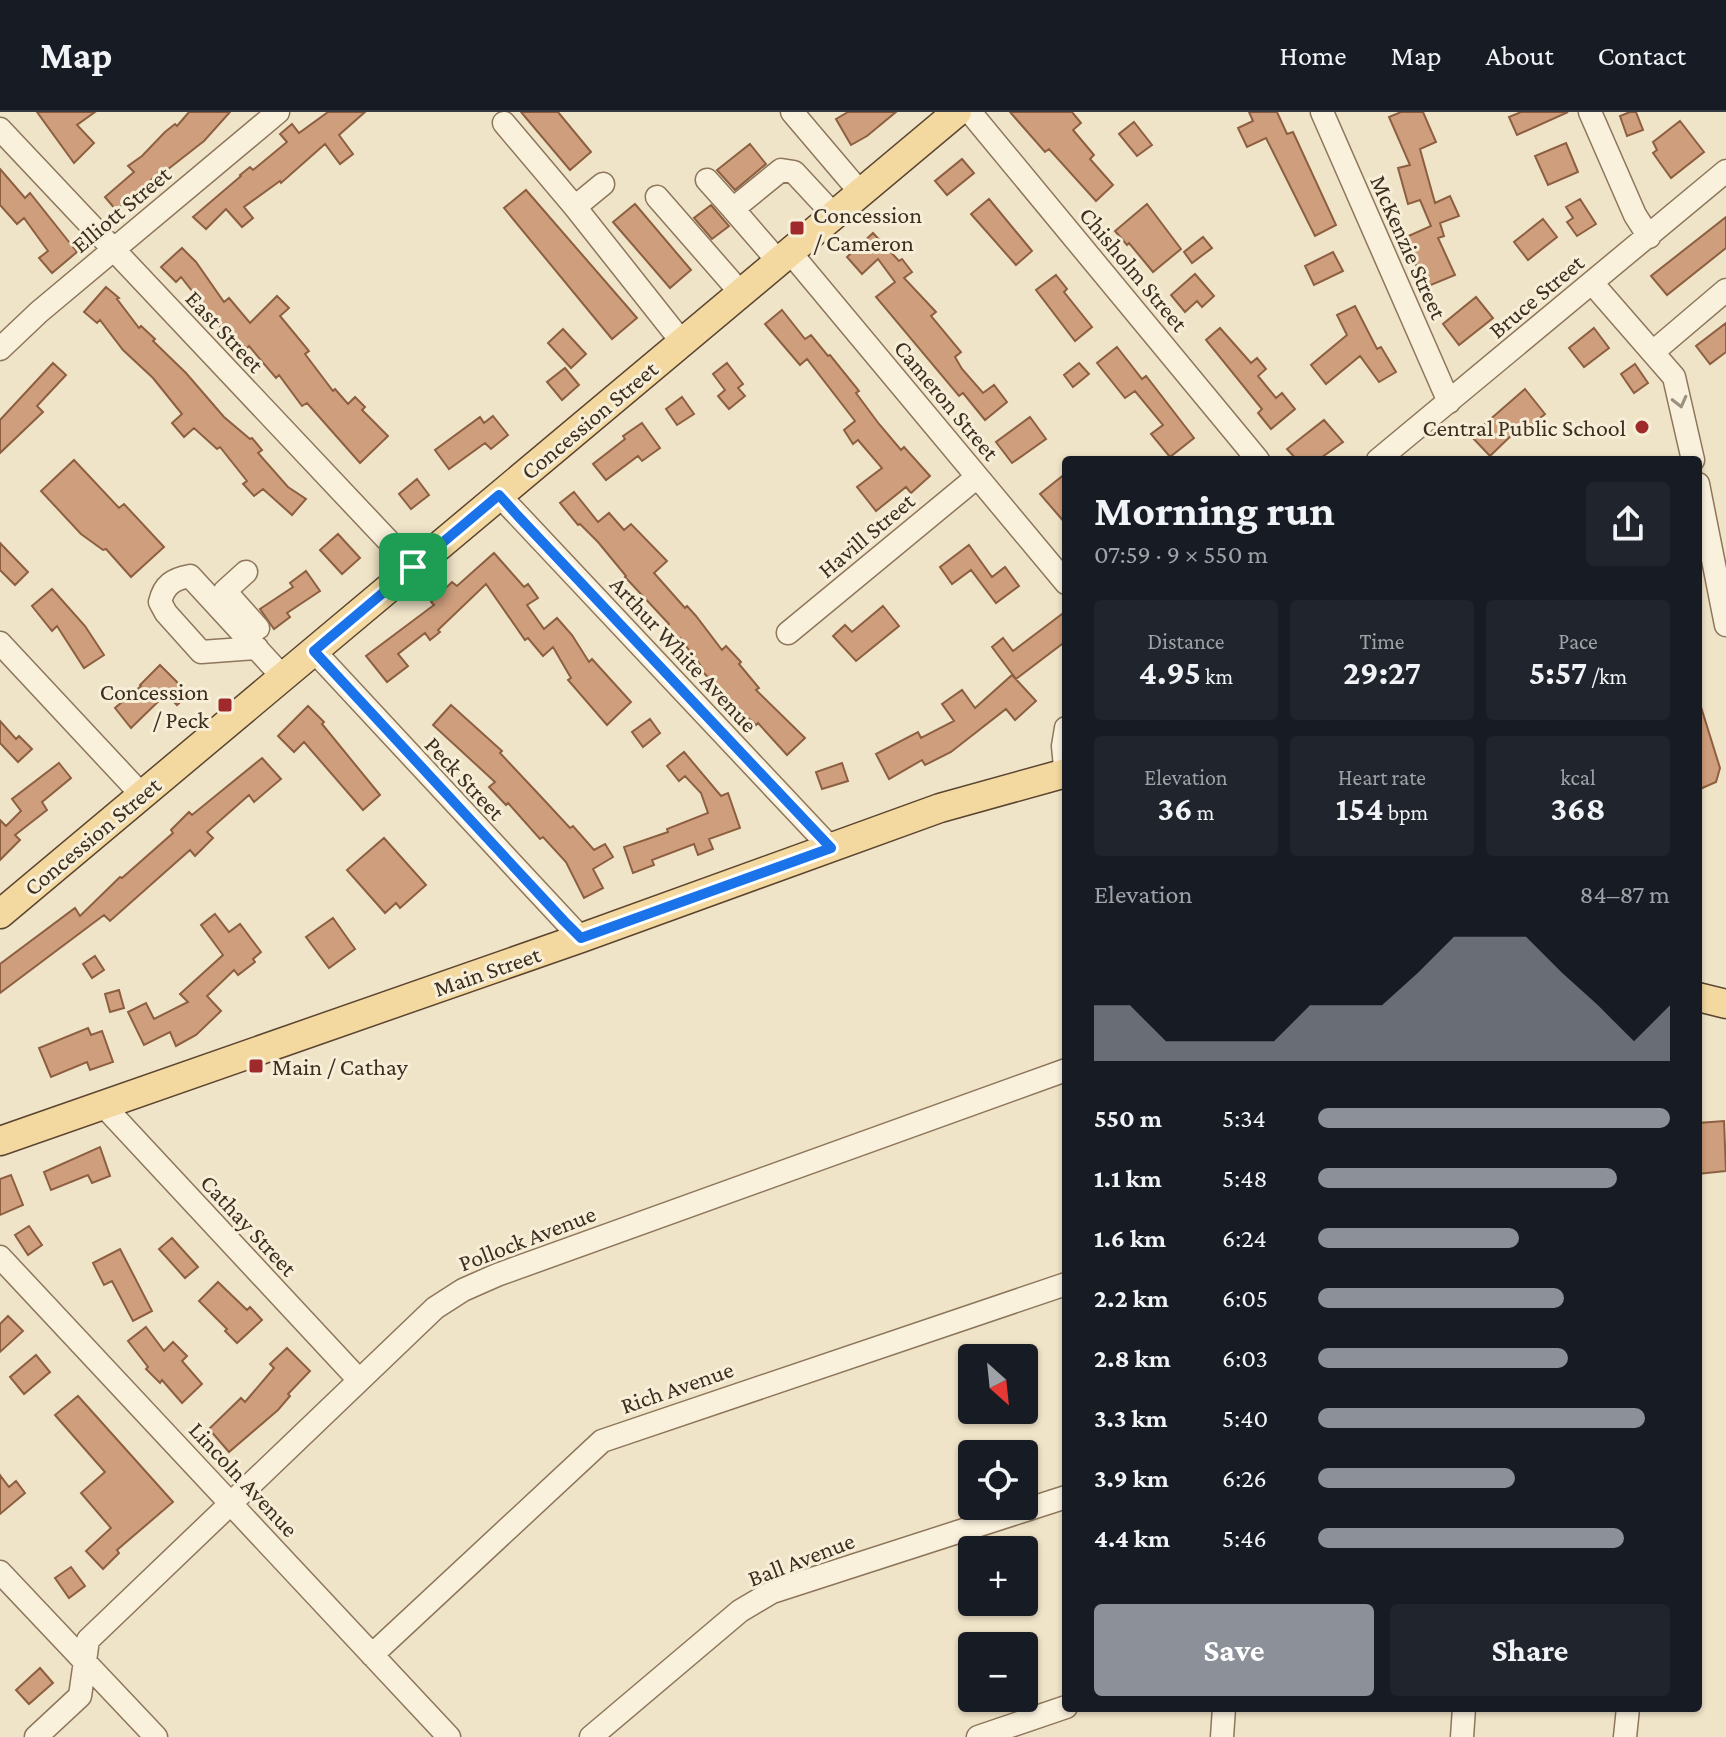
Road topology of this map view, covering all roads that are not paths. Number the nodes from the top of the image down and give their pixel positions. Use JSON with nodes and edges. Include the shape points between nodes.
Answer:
{"nodes":[{"id":1,"x":792,"y":112,"type":"edge"},
{"id":2,"x":957,"y":112,"type":"edge"},
{"id":3,"x":970,"y":112,"type":"edge"},
{"id":4,"x":1322,"y":112,"type":"edge"},
{"id":5,"x":1590,"y":112,"type":"edge"},
{"id":6,"x":275,"y":113,"type":"edge"},
{"id":7,"x":504,"y":123,"type":"dead end"},
{"id":8,"x":0,"y":129,"type":"edge"},
{"id":9,"x":1726,"y":171,"type":"edge"},
{"id":10,"x":707,"y":180,"type":"dead end"},
{"id":11,"x":603,"y":184,"type":"dead end"},
{"id":12,"x":860,"y":192,"type":"junction"},
{"id":13,"x":657,"y":197,"type":"dead end"},
{"id":14,"x":575,"y":207,"type":"junction"},
{"id":15,"x":733,"y":209,"type":"junction"},
{"id":16,"x":833,"y":214,"type":"junction"},
{"id":17,"x":1649,"y":237,"type":"junction"},
{"id":18,"x":113,"y":250,"type":"junction"},
{"id":19,"x":783,"y":256,"type":"junction"},
{"id":20,"x":1593,"y":284,"type":"junction"},
{"id":21,"x":1726,"y":290,"type":"edge"},
{"id":22,"x":740,"y":292,"type":"junction"},
{"id":23,"x":682,"y":342,"type":"junction"},
{"id":24,"x":0,"y":349,"type":"edge"},
{"id":25,"x":1653,"y":352,"type":"junction"},
{"id":26,"x":1449,"y":402,"type":"junction"},
{"id":27,"x":1255,"y":456,"type":"edge"},
{"id":28,"x":1383,"y":456,"type":"edge"},
{"id":29,"x":1692,"y":456,"type":"edge"},
{"id":30,"x":977,"y":477,"type":"junction"},
{"id":31,"x":499,"y":495,"type":"junction"},
{"id":32,"x":1702,"y":504,"type":"edge"},
{"id":33,"x":413,"y":567,"type":"junction"},
{"id":34,"x":246,"y":572,"type":"dead end"},
{"id":35,"x":1062,"y":578,"type":"edge"},
{"id":36,"x":1726,"y":625,"type":"edge"},
{"id":37,"x":788,"y":633,"type":"dead end"},
{"id":38,"x":0,"y":643,"type":"edge"},
{"id":39,"x":257,"y":648,"type":"dead end"},
{"id":40,"x":297,"y":665,"type":"junction"},
{"id":41,"x":1062,"y":775,"type":"edge"},
{"id":42,"x":141,"y":794,"type":"junction"},
{"id":43,"x":831,"y":848,"type":"junction"},
{"id":44,"x":0,"y":914,"type":"edge"},
{"id":45,"x":581,"y":938,"type":"junction"},
{"id":46,"x":1702,"y":998,"type":"edge"},
{"id":47,"x":1726,"y":1004,"type":"edge"},
{"id":48,"x":1062,"y":1071,"type":"edge"},
{"id":49,"x":103,"y":1105,"type":"junction"},
{"id":50,"x":0,"y":1141,"type":"edge"},
{"id":51,"x":0,"y":1257,"type":"edge"},
{"id":52,"x":1062,"y":1285,"type":"edge"},
{"id":53,"x":359,"y":1380,"type":"junction"},
{"id":54,"x":1062,"y":1498,"type":"edge"},
{"id":55,"x":231,"y":1503,"type":"junction"},
{"id":56,"x":0,"y":1572,"type":"edge"},
{"id":57,"x":372,"y":1655,"type":"junction"},
{"id":58,"x":85,"y":1662,"type":"junction"},
{"id":59,"x":1062,"y":1708,"type":"edge"},
{"id":60,"x":1224,"y":1712,"type":"edge"},
{"id":61,"x":1464,"y":1712,"type":"edge"},
{"id":62,"x":1628,"y":1712,"type":"edge"},
{"id":63,"x":36,"y":1737,"type":"edge"},
{"id":64,"x":156,"y":1737,"type":"edge"},
{"id":65,"x":449,"y":1737,"type":"edge"},
{"id":66,"x":591,"y":1737,"type":"edge"},
{"id":67,"x":978,"y":1737,"type":"edge"},
{"id":68,"x":1222,"y":1737,"type":"edge"},
{"id":69,"x":1462,"y":1737,"type":"edge"},
{"id":70,"x":1625,"y":1737,"type":"edge"}],
"edges":[{"from":1,"to":12,"type":"street"},
{"from":2,"to":12,"type":"main road","name":"Concession Street"},
{"from":3,"to":27,"type":"street","name":"Chisholm Street"},
{"from":4,"to":26,"type":"street","name":"McKenzie Street"},
{"from":5,"to":17,"type":"street"},
{"from":6,"to":18,"type":"street","name":"Elliott Street"},
{"from":7,"to":14,"type":"street"},
{"from":8,"to":18,"type":"street","name":"East Street"},
{"from":9,"to":17,"type":"street","name":"Bruce Street"},
{"from":10,"to":15,"type":"street","name":"Cameron Street"},
{"from":11,"to":14,"type":"street"},
{"from":12,"to":16,"type":"main road","name":"Concession Street"},
{"from":13,"to":22,"type":"street"},
{"from":14,"to":23,"type":"street"},
{"from":15,"to":16,"type":"street","via":[[781,170],[794,172]]},
{"from":15,"to":19,"type":"street","name":"Cameron Street"},
{"from":16,"to":19,"type":"main road","name":"Concession Street"},
{"from":17,"to":20,"type":"street","name":"Bruce Street"},
{"from":18,"to":24,"type":"street","name":"Elliott Street"},
{"from":18,"to":33,"type":"street","name":"East Street"},
{"from":19,"to":22,"type":"main road","name":"Concession Street"},
{"from":19,"to":30,"type":"street","name":"Cameron Street"},
{"from":20,"to":25,"type":"street"},
{"from":20,"to":26,"type":"street","name":"Bruce Street"},
{"from":21,"to":25,"type":"street"},
{"from":22,"to":23,"type":"main road","name":"Concession Street"},
{"from":23,"to":31,"type":"main road","name":"Concession Street"},
{"from":25,"to":29,"type":"street","one_way":true,"via":[[1674,377]]},
{"from":26,"to":28,"type":"street","name":"Bruce Street"},
{"from":30,"to":35,"type":"street","name":"Cameron Street"},
{"from":30,"to":37,"type":"street","name":"Havill Street"},
{"from":31,"to":33,"type":"main road","name":"Concession Street"},
{"from":31,"to":43,"type":"street","name":"Arthur White Avenue"},
{"from":32,"to":36,"type":"street"},
{"from":33,"to":40,"type":"main road","name":"Concession Street"},
{"from":34,"to":40,"type":"street","via":[[225,591]]},
{"from":38,"to":42,"type":"street"},
{"from":39,"to":40,"type":"street"},
{"from":40,"to":42,"type":"main road","name":"Concession Street"},
{"from":40,"to":45,"type":"street","name":"Peck Street"},
{"from":41,"to":43,"type":"main road","name":"Main Street","via":[[965,800]]},
{"from":42,"to":44,"type":"main road","name":"Concession Street"},
{"from":43,"to":45,"type":"main road","name":"Main Street"},
{"from":45,"to":49,"type":"main road","name":"Main Street"},
{"from":46,"to":47,"type":"main road"},
{"from":48,"to":53,"type":"street","name":"Pollock Avenue","via":[[497,1275],[435,1308]]},
{"from":49,"to":50,"type":"main road","name":"Main Street"},
{"from":49,"to":53,"type":"street","name":"Cathay Street"},
{"from":51,"to":55,"type":"street","name":"Lincoln Avenue"},
{"from":52,"to":57,"type":"street","name":"Rich Avenue","via":[[602,1441]]},
{"from":53,"to":55,"type":"street","name":"Pollock Avenue"},
{"from":54,"to":66,"type":"street","name":"Ball Avenue","via":[[772,1592],[740,1611]]},
{"from":55,"to":57,"type":"street","name":"Lincoln Avenue"},
{"from":55,"to":58,"type":"street","name":"Pollock Avenue","via":[[88,1640]]},
{"from":56,"to":58,"type":"street"},
{"from":57,"to":65,"type":"street","name":"Lincoln Avenue"},
{"from":58,"to":63,"type":"street","name":"Pollock Avenue","via":[[80,1696]]},
{"from":58,"to":64,"type":"street"},
{"from":59,"to":67,"type":"street"},
{"from":60,"to":68,"type":"street"},
{"from":61,"to":69,"type":"street"},
{"from":62,"to":70,"type":"street"}]}
